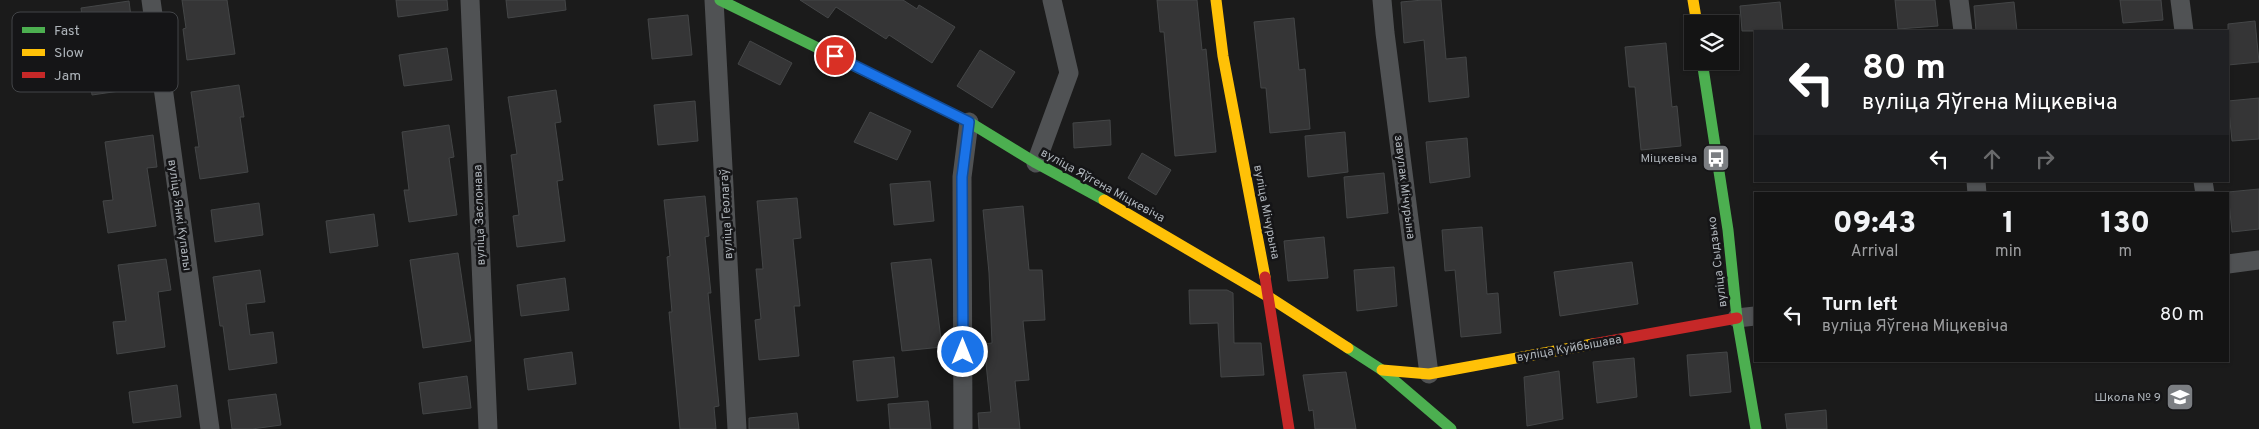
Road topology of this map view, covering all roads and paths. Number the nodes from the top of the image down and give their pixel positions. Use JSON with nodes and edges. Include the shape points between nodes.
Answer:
{"nodes":[{"id":1,"x":470,"y":0,"type":"edge"},
{"id":2,"x":714,"y":0,"type":"edge"},
{"id":3,"x":720,"y":0,"type":"edge"},
{"id":4,"x":1052,"y":0,"type":"edge"},
{"id":5,"x":1216,"y":0,"type":"edge"},
{"id":6,"x":1382,"y":0,"type":"edge"},
{"id":7,"x":1693,"y":0,"type":"edge"},
{"id":8,"x":1959,"y":0,"type":"edge"},
{"id":9,"x":2180,"y":0,"type":"edge"},
{"id":10,"x":1696,"y":15,"type":"edge"},
{"id":11,"x":1963,"y":30,"type":"edge"},
{"id":12,"x":2184,"y":30,"type":"edge"},
{"id":13,"x":1703,"y":70,"type":"edge"},
{"id":14,"x":164,"y":92,"type":"edge"},
{"id":15,"x":969,"y":122,"type":"junction"},
{"id":16,"x":1036,"y":162,"type":"junction"},
{"id":17,"x":2259,"y":260,"type":"edge"},
{"id":18,"x":2229,"y":264,"type":"edge"},
{"id":19,"x":1269,"y":297,"type":"junction"},
{"id":20,"x":1746,"y":317,"type":"edge"},
{"id":21,"x":1382,"y":370,"type":"junction"},
{"id":22,"x":1429,"y":374,"type":"junction"},
{"id":23,"x":210,"y":429,"type":"edge"},
{"id":24,"x":488,"y":429,"type":"edge"},
{"id":25,"x":737,"y":429,"type":"edge"},
{"id":26,"x":963,"y":429,"type":"edge"},
{"id":27,"x":1289,"y":429,"type":"edge"},
{"id":28,"x":1451,"y":429,"type":"edge"},
{"id":29,"x":1756,"y":429,"type":"edge"}],
"edges":[{"from":1,"to":24,"type":"street","name":"вуліца Заслонава"},
{"from":2,"to":25,"type":"street","name":"вуліца Геолагаў"},
{"from":3,"to":15,"type":"street","name":"вуліца Яўгена Міцкевіча"},
{"from":4,"to":16,"type":"street","via":[[1068,73]]},
{"from":5,"to":19,"type":"street","name":"вуліца Мічурына","via":[[1223,56]]},
{"from":6,"to":22,"type":"street","name":"завулак Мічурына"},
{"from":7,"to":10,"type":"street"},
{"from":8,"to":11,"type":"street"},
{"from":9,"to":12,"type":"street"},
{"from":13,"to":20,"type":"street","name":"вуліца Сыдзько","via":[[1728,230]]},
{"from":14,"to":23,"type":"street","name":"вуліца Янкі Купалы"},
{"from":15,"to":16,"type":"street","name":"вуліца Яўгена Міцкевіча"},
{"from":15,"to":26,"type":"street","via":[[962,177]]},
{"from":16,"to":19,"type":"street","name":"вуліца Яўгена Міцкевіча"},
{"from":17,"to":18,"type":"street"},
{"from":19,"to":21,"type":"street","name":"вуліца Яўгена Міцкевіча"},
{"from":19,"to":27,"type":"street","name":"вуліца Мічурына"},
{"from":20,"to":22,"type":"street","name":"вуліца Куйбышава"},
{"from":20,"to":29,"type":"street","name":"вуліца Сыдзько"},
{"from":21,"to":22,"type":"street","name":"вуліца Куйбышава"},
{"from":21,"to":28,"type":"street","name":"вуліца Яўгена Міцкевіча"}]}
